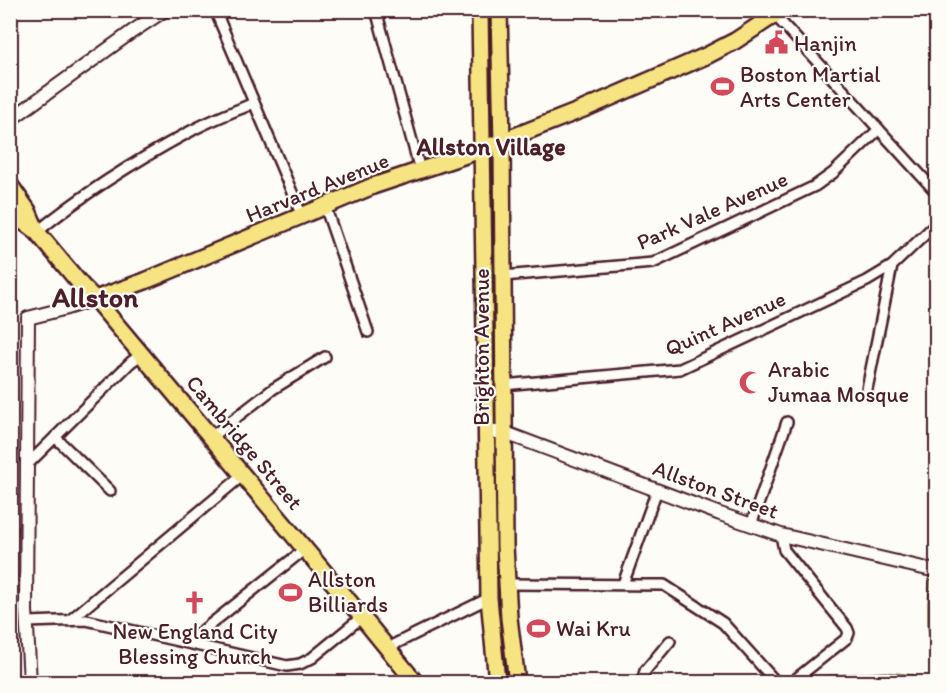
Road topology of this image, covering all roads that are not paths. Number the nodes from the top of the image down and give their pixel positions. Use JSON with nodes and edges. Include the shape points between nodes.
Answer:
{"nodes":[{"id":1,"x":165,"y":10,"type":"edge"},
{"id":2,"x":215,"y":10,"type":"edge"},
{"id":3,"x":376,"y":10,"type":"edge"},
{"id":4,"x":480,"y":10,"type":"edge"},
{"id":5,"x":499,"y":10,"type":"edge"},
{"id":6,"x":932,"y":10,"type":"edge"},
{"id":7,"x":776,"y":12,"type":"edge"},
{"id":8,"x":936,"y":16,"type":"edge"},
{"id":9,"x":254,"y":103,"type":"junction"},
{"id":10,"x":10,"y":120,"type":"edge"},
{"id":11,"x":879,"y":129,"type":"junction"},
{"id":12,"x":502,"y":142,"type":"junction"},
{"id":13,"x":483,"y":149,"type":"junction"},
{"id":14,"x":420,"y":170,"type":"junction"},
{"id":15,"x":10,"y":185,"type":"edge"},
{"id":16,"x":936,"y":192,"type":"edge"},
{"id":17,"x":325,"y":206,"type":"junction"},
{"id":18,"x":10,"y":207,"type":"edge"},
{"id":19,"x":302,"y":216,"type":"junction"},
{"id":20,"x":936,"y":224,"type":"edge"},
{"id":21,"x":37,"y":232,"type":"junction"},
{"id":22,"x":892,"y":266,"type":"junction"},
{"id":23,"x":503,"y":276,"type":"junction"},
{"id":24,"x":95,"y":299,"type":"junction"},
{"id":25,"x":368,"y":332,"type":"dead end"},
{"id":26,"x":142,"y":354,"type":"junction"},
{"id":27,"x":325,"y":357,"type":"dead end"},
{"id":28,"x":503,"y":385,"type":"junction"},
{"id":29,"x":867,"y":389,"type":"dead end"},
{"id":30,"x":787,"y":422,"type":"dead end"},
{"id":31,"x":487,"y":432,"type":"junction"},
{"id":32,"x":503,"y":432,"type":"junction"},
{"id":33,"x":55,"y":437,"type":"junction"},
{"id":34,"x":211,"y":437,"type":"junction"},
{"id":35,"x":27,"y":465,"type":"junction"},
{"id":36,"x":243,"y":475,"type":"junction"},
{"id":37,"x":657,"y":490,"type":"junction"},
{"id":38,"x":110,"y":491,"type":"dead end"},
{"id":39,"x":751,"y":525,"type":"junction"},
{"id":40,"x":781,"y":535,"type":"junction"},
{"id":41,"x":305,"y":549,"type":"junction"},
{"id":42,"x":936,"y":568,"type":"edge"},
{"id":43,"x":506,"y":584,"type":"junction"},
{"id":44,"x":623,"y":584,"type":"junction"},
{"id":45,"x":489,"y":598,"type":"junction"},
{"id":46,"x":362,"y":616,"type":"junction"},
{"id":47,"x":69,"y":621,"type":"junction"},
{"id":48,"x":27,"y":622,"type":"junction"},
{"id":49,"x":669,"y":641,"type":"dead end"},
{"id":50,"x":187,"y":643,"type":"junction"},
{"id":51,"x":388,"y":650,"type":"junction"},
{"id":52,"x":30,"y":682,"type":"edge"},
{"id":53,"x":414,"y":682,"type":"edge"},
{"id":54,"x":497,"y":682,"type":"edge"},
{"id":55,"x":517,"y":682,"type":"edge"},
{"id":56,"x":643,"y":682,"type":"edge"},
{"id":57,"x":776,"y":682,"type":"edge"},
{"id":58,"x":792,"y":682,"type":"edge"}],
"edges":[{"from":1,"to":10,"type":"street"},
{"from":2,"to":9,"type":"street"},
{"from":3,"to":14,"type":"street"},
{"from":4,"to":13,"type":"main road","name":"Brighton Avenue"},
{"from":5,"to":12,"type":"main road","name":"Brighton Avenue"},
{"from":6,"to":8,"type":"street"},
{"from":7,"to":11,"type":"street"},
{"from":7,"to":12,"type":"main road","name":"Harvard Avenue","via":[[735,41],[699,59]]},
{"from":9,"to":19,"type":"street"},
{"from":9,"to":21,"type":"street","via":[[192,129],[127,168]]},
{"from":11,"to":16,"type":"street"},
{"from":11,"to":23,"type":"street","name":"Park Vale Avenue","via":[[815,186],[652,263]]},
{"from":12,"to":13,"type":"main road","name":"Harvard Avenue"},
{"from":12,"to":23,"type":"main road","name":"Brighton Avenue"},
{"from":13,"to":14,"type":"main road","name":"Harvard Avenue"},
{"from":13,"to":31,"type":"main road","name":"Brighton Avenue"},
{"from":14,"to":17,"type":"main road","name":"Harvard Avenue"},
{"from":15,"to":21,"type":"main road","name":"Cambridge Street"},
{"from":17,"to":19,"type":"main road","name":"Harvard Avenue"},
{"from":17,"to":25,"type":"street"},
{"from":18,"to":21,"type":"main road","name":"Cambridge Street"},
{"from":19,"to":24,"type":"main road","name":"Harvard Avenue","via":[[146,282]]},
{"from":20,"to":22,"type":"street","name":"Quint Avenue"},
{"from":21,"to":24,"type":"main road","name":"Cambridge Street"},
{"from":22,"to":28,"type":"street","name":"Quint Avenue","via":[[680,369]]},
{"from":22,"to":29,"type":"street"},
{"from":23,"to":28,"type":"main road","name":"Brighton Avenue"},
{"from":24,"to":26,"type":"main road","name":"Cambridge Street"},
{"from":24,"to":35,"type":"street","via":[[28,318]]},
{"from":26,"to":33,"type":"street"},
{"from":26,"to":34,"type":"main road","name":"Cambridge Street"},
{"from":27,"to":34,"type":"street","via":[[273,389]]},
{"from":28,"to":32,"type":"main road","name":"Brighton Avenue"},
{"from":30,"to":39,"type":"street"},
{"from":31,"to":32,"type":"street","name":"Allston Street"},
{"from":31,"to":45,"type":"main road","name":"Brighton Avenue"},
{"from":32,"to":37,"type":"street","name":"Allston Street"},
{"from":32,"to":43,"type":"main road","name":"Brighton Avenue"},
{"from":33,"to":35,"type":"street"},
{"from":33,"to":38,"type":"street"},
{"from":34,"to":36,"type":"main road","name":"Cambridge Street"},
{"from":35,"to":48,"type":"street"},
{"from":36,"to":41,"type":"main road","name":"Cambridge Street"},
{"from":36,"to":47,"type":"street"},
{"from":37,"to":39,"type":"street","name":"Allston Street"},
{"from":37,"to":44,"type":"street"},
{"from":39,"to":40,"type":"street","name":"Allston Street"},
{"from":40,"to":42,"type":"street","name":"Allston Street"},
{"from":40,"to":58,"type":"street","via":[[784,550],[849,633],[848,638]]},
{"from":41,"to":46,"type":"main road","name":"Cambridge Street"},
{"from":41,"to":50,"type":"street"},
{"from":43,"to":44,"type":"street"},
{"from":43,"to":55,"type":"main road","name":"Brighton Avenue"},
{"from":44,"to":57,"type":"street","via":[[664,585],[723,622]]},
{"from":45,"to":51,"type":"street"},
{"from":45,"to":54,"type":"main road","name":"Brighton Avenue"},
{"from":46,"to":50,"type":"street","via":[[300,664],[287,666]]},
{"from":46,"to":51,"type":"main road","name":"Cambridge Street"},
{"from":47,"to":48,"type":"street"},
{"from":47,"to":50,"type":"street","via":[[86,620]]},
{"from":48,"to":52,"type":"street"},
{"from":49,"to":56,"type":"street","via":[[645,671]]},
{"from":51,"to":53,"type":"main road","name":"Cambridge Street"}]}
